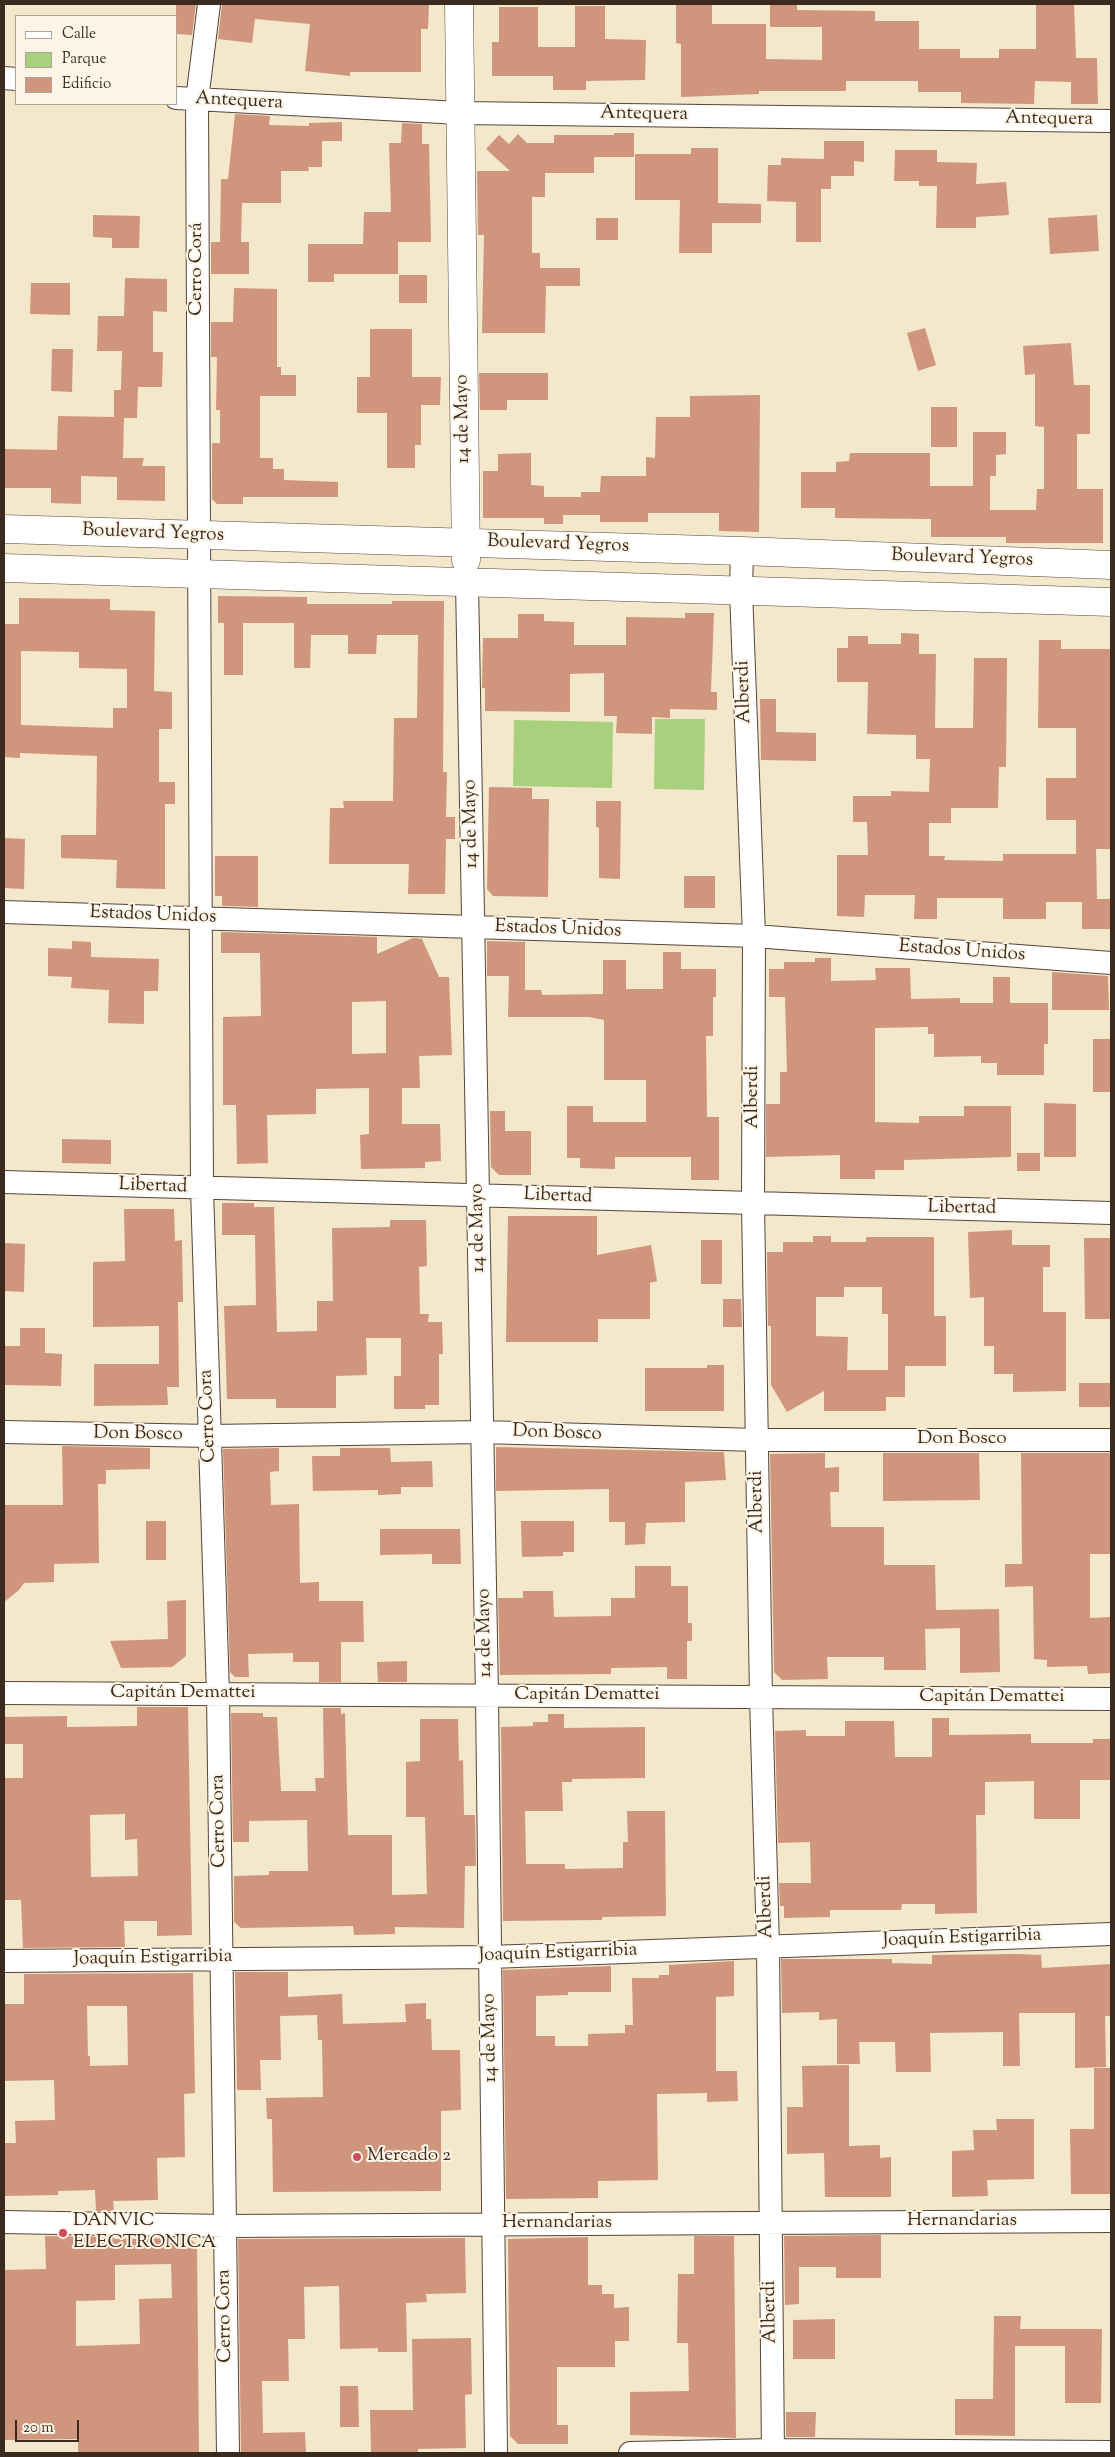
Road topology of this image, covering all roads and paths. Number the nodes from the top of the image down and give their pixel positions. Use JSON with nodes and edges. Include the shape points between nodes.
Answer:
{"nodes":[{"id":1,"x":209,"y":4,"type":"edge"},
{"id":2,"x":459,"y":4,"type":"edge"},
{"id":3,"x":187,"y":99,"type":"edge"},
{"id":4,"x":460,"y":112,"type":"junction"},
{"id":5,"x":1111,"y":121,"type":"edge"},
{"id":6,"x":4,"y":529,"type":"edge"},
{"id":7,"x":199,"y":535,"type":"junction"},
{"id":8,"x":465,"y":543,"type":"junction"},
{"id":9,"x":742,"y":551,"type":"junction"},
{"id":10,"x":1111,"y":565,"type":"edge"},
{"id":11,"x":4,"y":568,"type":"edge"},
{"id":12,"x":199,"y":574,"type":"junction"},
{"id":13,"x":467,"y":582,"type":"junction"},
{"id":14,"x":741,"y":590,"type":"junction"},
{"id":15,"x":1111,"y":602,"type":"edge"},
{"id":16,"x":4,"y":912,"type":"edge"},
{"id":17,"x":200,"y":918,"type":"junction"},
{"id":18,"x":475,"y":927,"type":"junction"},
{"id":19,"x":754,"y":936,"type":"junction"},
{"id":20,"x":1111,"y":963,"type":"edge"},
{"id":21,"x":4,"y":1182,"type":"edge"},
{"id":22,"x":202,"y":1189,"type":"junction"},
{"id":23,"x":479,"y":1194,"type":"junction"},
{"id":24,"x":753,"y":1204,"type":"junction"},
{"id":25,"x":1111,"y":1213,"type":"edge"},
{"id":26,"x":4,"y":1432,"type":"edge"},
{"id":27,"x":483,"y":1432,"type":"junction"},
{"id":28,"x":210,"y":1436,"type":"junction"},
{"id":29,"x":757,"y":1440,"type":"junction"},
{"id":30,"x":1111,"y":1440,"type":"edge"},
{"id":31,"x":4,"y":1693,"type":"edge"},
{"id":32,"x":218,"y":1694,"type":"junction"},
{"id":33,"x":488,"y":1696,"type":"junction"},
{"id":34,"x":760,"y":1697,"type":"junction"},
{"id":35,"x":1111,"y":1698,"type":"edge"},
{"id":36,"x":1111,"y":1934,"type":"edge"},
{"id":37,"x":768,"y":1946,"type":"junction"},
{"id":38,"x":490,"y":1957,"type":"junction"},
{"id":39,"x":221,"y":1958,"type":"junction"},
{"id":40,"x":4,"y":1961,"type":"edge"},
{"id":41,"x":1111,"y":2221,"type":"edge"},
{"id":42,"x":4,"y":2222,"type":"edge"},
{"id":43,"x":769,"y":2223,"type":"junction"},
{"id":44,"x":494,"y":2225,"type":"junction"},
{"id":45,"x":225,"y":2226,"type":"junction"},
{"id":46,"x":773,"y":2452,"type":"edge"},
{"id":47,"x":1111,"y":2452,"type":"edge"},
{"id":48,"x":228,"y":2453,"type":"edge"},
{"id":49,"x":496,"y":2453,"type":"edge"},
{"id":50,"x":630,"y":2453,"type":"edge"}],
"edges":[{"from":1,"to":3,"type":"street","name":"Cerro Corá"},
{"from":2,"to":4,"type":"main road","name":"14 de Mayo"},
{"from":3,"to":4,"type":"street","name":"Antequera"},
{"from":3,"to":7,"type":"street","name":"Cerro Corá"},
{"from":4,"to":5,"type":"street","name":"Antequera"},
{"from":4,"to":8,"type":"main road","name":"14 de Mayo"},
{"from":6,"to":7,"type":"main road","name":"Boulevard Yegros"},
{"from":7,"to":8,"type":"main road","name":"Boulevard Yegros"},
{"from":7,"to":12,"type":"street","name":"Cerro Corá"},
{"from":8,"to":9,"type":"main road","name":"Boulevard Yegros"},
{"from":8,"to":13,"type":"main road","name":"14 de Mayo"},
{"from":9,"to":10,"type":"main road","name":"Boulevard Yegros"},
{"from":9,"to":14,"type":"street","name":"Alberdi"},
{"from":11,"to":12,"type":"main road","name":"Boulevard Yegros"},
{"from":12,"to":13,"type":"main road","name":"Boulevard Yegros"},
{"from":12,"to":17,"type":"street","name":"Cerro Corá"},
{"from":13,"to":14,"type":"main road","name":"Boulevard Yegros"},
{"from":13,"to":18,"type":"street","name":"14 de Mayo"},
{"from":14,"to":15,"type":"main road","name":"Boulevard Yegros"},
{"from":14,"to":19,"type":"street","name":"Alberdi"},
{"from":16,"to":17,"type":"street","name":"Estados Unidos"},
{"from":17,"to":18,"type":"street","name":"Estados Unidos"},
{"from":17,"to":22,"type":"street","name":"Cerro Cora"},
{"from":18,"to":19,"type":"street","name":"Estados Unidos"},
{"from":18,"to":23,"type":"street","name":"14 de Mayo"},
{"from":19,"to":20,"type":"street","name":"Estados Unidos"},
{"from":19,"to":24,"type":"street","name":"Alberdi"},
{"from":21,"to":22,"type":"street","name":"Libertad"},
{"from":22,"to":23,"type":"street","name":"Libertad"},
{"from":22,"to":28,"type":"street","name":"Cerro Cora"},
{"from":23,"to":24,"type":"street","name":"Libertad"},
{"from":23,"to":27,"type":"street","name":"14 de Mayo"},
{"from":24,"to":25,"type":"street","name":"Libertad"},
{"from":24,"to":29,"type":"street","name":"Alberdi"},
{"from":26,"to":28,"type":"street","name":"Don Bosco"},
{"from":27,"to":28,"type":"street","name":"Don Bosco"},
{"from":27,"to":29,"type":"street","name":"Don Bosco"},
{"from":27,"to":33,"type":"street","name":"14 de Mayo"},
{"from":28,"to":32,"type":"street","name":"Cerro Cora"},
{"from":29,"to":30,"type":"street","name":"Don Bosco"},
{"from":29,"to":34,"type":"street","name":"Alberdi"},
{"from":31,"to":32,"type":"street","name":"Capitán Demattei"},
{"from":32,"to":33,"type":"street","name":"Capitán Demattei"},
{"from":32,"to":39,"type":"street","name":"Cerro Cora"},
{"from":33,"to":34,"type":"street","name":"Capitán Demattei"},
{"from":33,"to":38,"type":"street","name":"14 de Mayo"},
{"from":34,"to":35,"type":"street","name":"Capitán Demattei"},
{"from":34,"to":37,"type":"street","name":"Alberdi"},
{"from":36,"to":37,"type":"street","name":"Joaquín Estigarribia"},
{"from":37,"to":38,"type":"street","name":"Joaquín Estigarribia"},
{"from":37,"to":43,"type":"street","name":"Alberdi"},
{"from":38,"to":39,"type":"street","name":"Joaquín Estigarribia"},
{"from":38,"to":44,"type":"street","name":"14 de Mayo"},
{"from":39,"to":40,"type":"street","name":"Joaquín Estigarribia"},
{"from":39,"to":45,"type":"street","name":"Cerro Cora"},
{"from":41,"to":43,"type":"street","name":"Hernandarias"},
{"from":42,"to":45,"type":"street","name":"Hernandarias"},
{"from":43,"to":44,"type":"street","name":"Hernandarias"},
{"from":43,"to":46,"type":"street","name":"Alberdi"},
{"from":44,"to":45,"type":"street","name":"Hernandarias"},
{"from":44,"to":49,"type":"street","name":"14 de Mayo"},
{"from":45,"to":48,"type":"street","name":"Cerro Cora"},
{"from":46,"to":47,"type":"street"},
{"from":46,"to":50,"type":"street"}]}
